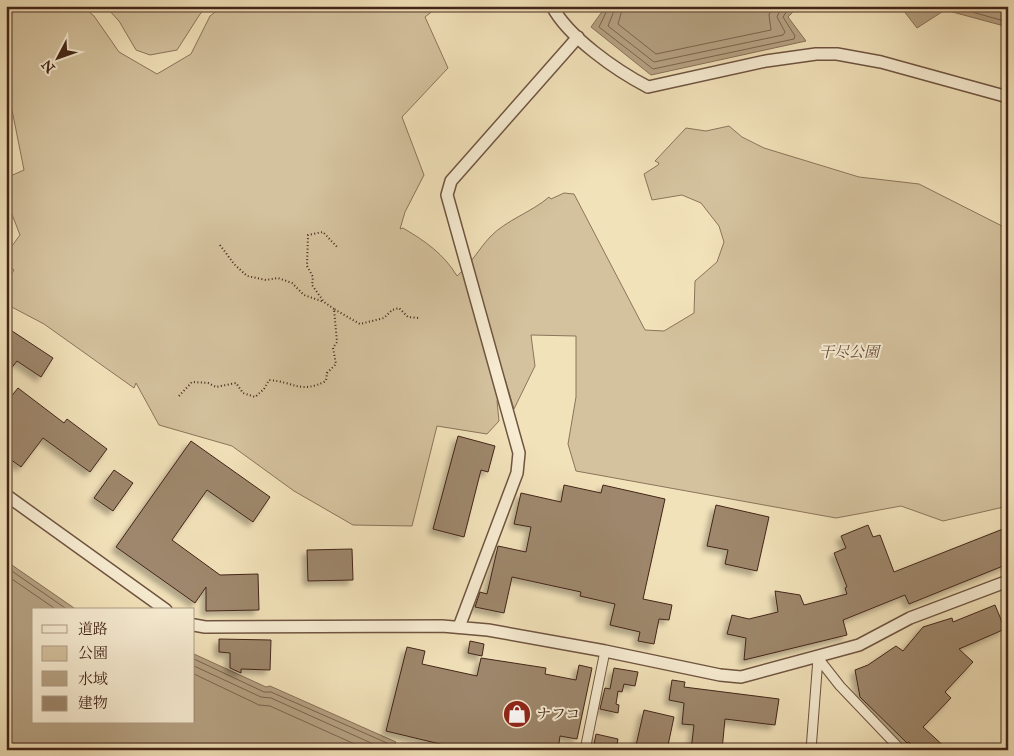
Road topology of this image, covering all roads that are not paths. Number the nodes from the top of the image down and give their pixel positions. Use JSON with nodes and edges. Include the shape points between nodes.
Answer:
{"nodes":[{"id":1,"x":552,"y":6,"type":"edge"},
{"id":2,"x":578,"y":37,"type":"junction"},
{"id":3,"x":1008,"y":97,"type":"edge"},
{"id":4,"x":6,"y":495,"type":"edge"},
{"id":5,"x":1008,"y":581,"type":"edge"},
{"id":6,"x":163,"y":608,"type":"edge"},
{"id":7,"x":195,"y":625,"type":"edge"},
{"id":8,"x":460,"y":627,"type":"junction"},
{"id":9,"x":606,"y":651,"type":"junction"},
{"id":10,"x":818,"y":658,"type":"junction"},
{"id":11,"x":585,"y":750,"type":"edge"},
{"id":12,"x":811,"y":750,"type":"edge"},
{"id":13,"x":901,"y":750,"type":"edge"}],
"edges":[{"from":1,"to":2,"type":"street"},
{"from":2,"to":3,"type":"street","via":[[648,87],[766,60],[836,54],[881,62]]},
{"from":2,"to":8,"type":"street","via":[[451,181],[447,195],[519,453],[517,473]]},
{"from":4,"to":6,"type":"street"},
{"from":5,"to":10,"type":"street","via":[[910,618],[859,645]]},
{"from":7,"to":8,"type":"street"},
{"from":8,"to":9,"type":"street"},
{"from":9,"to":10,"type":"street","via":[[741,677]]},
{"from":9,"to":11,"type":"street"},
{"from":10,"to":12,"type":"street"},
{"from":10,"to":13,"type":"street"}]}
